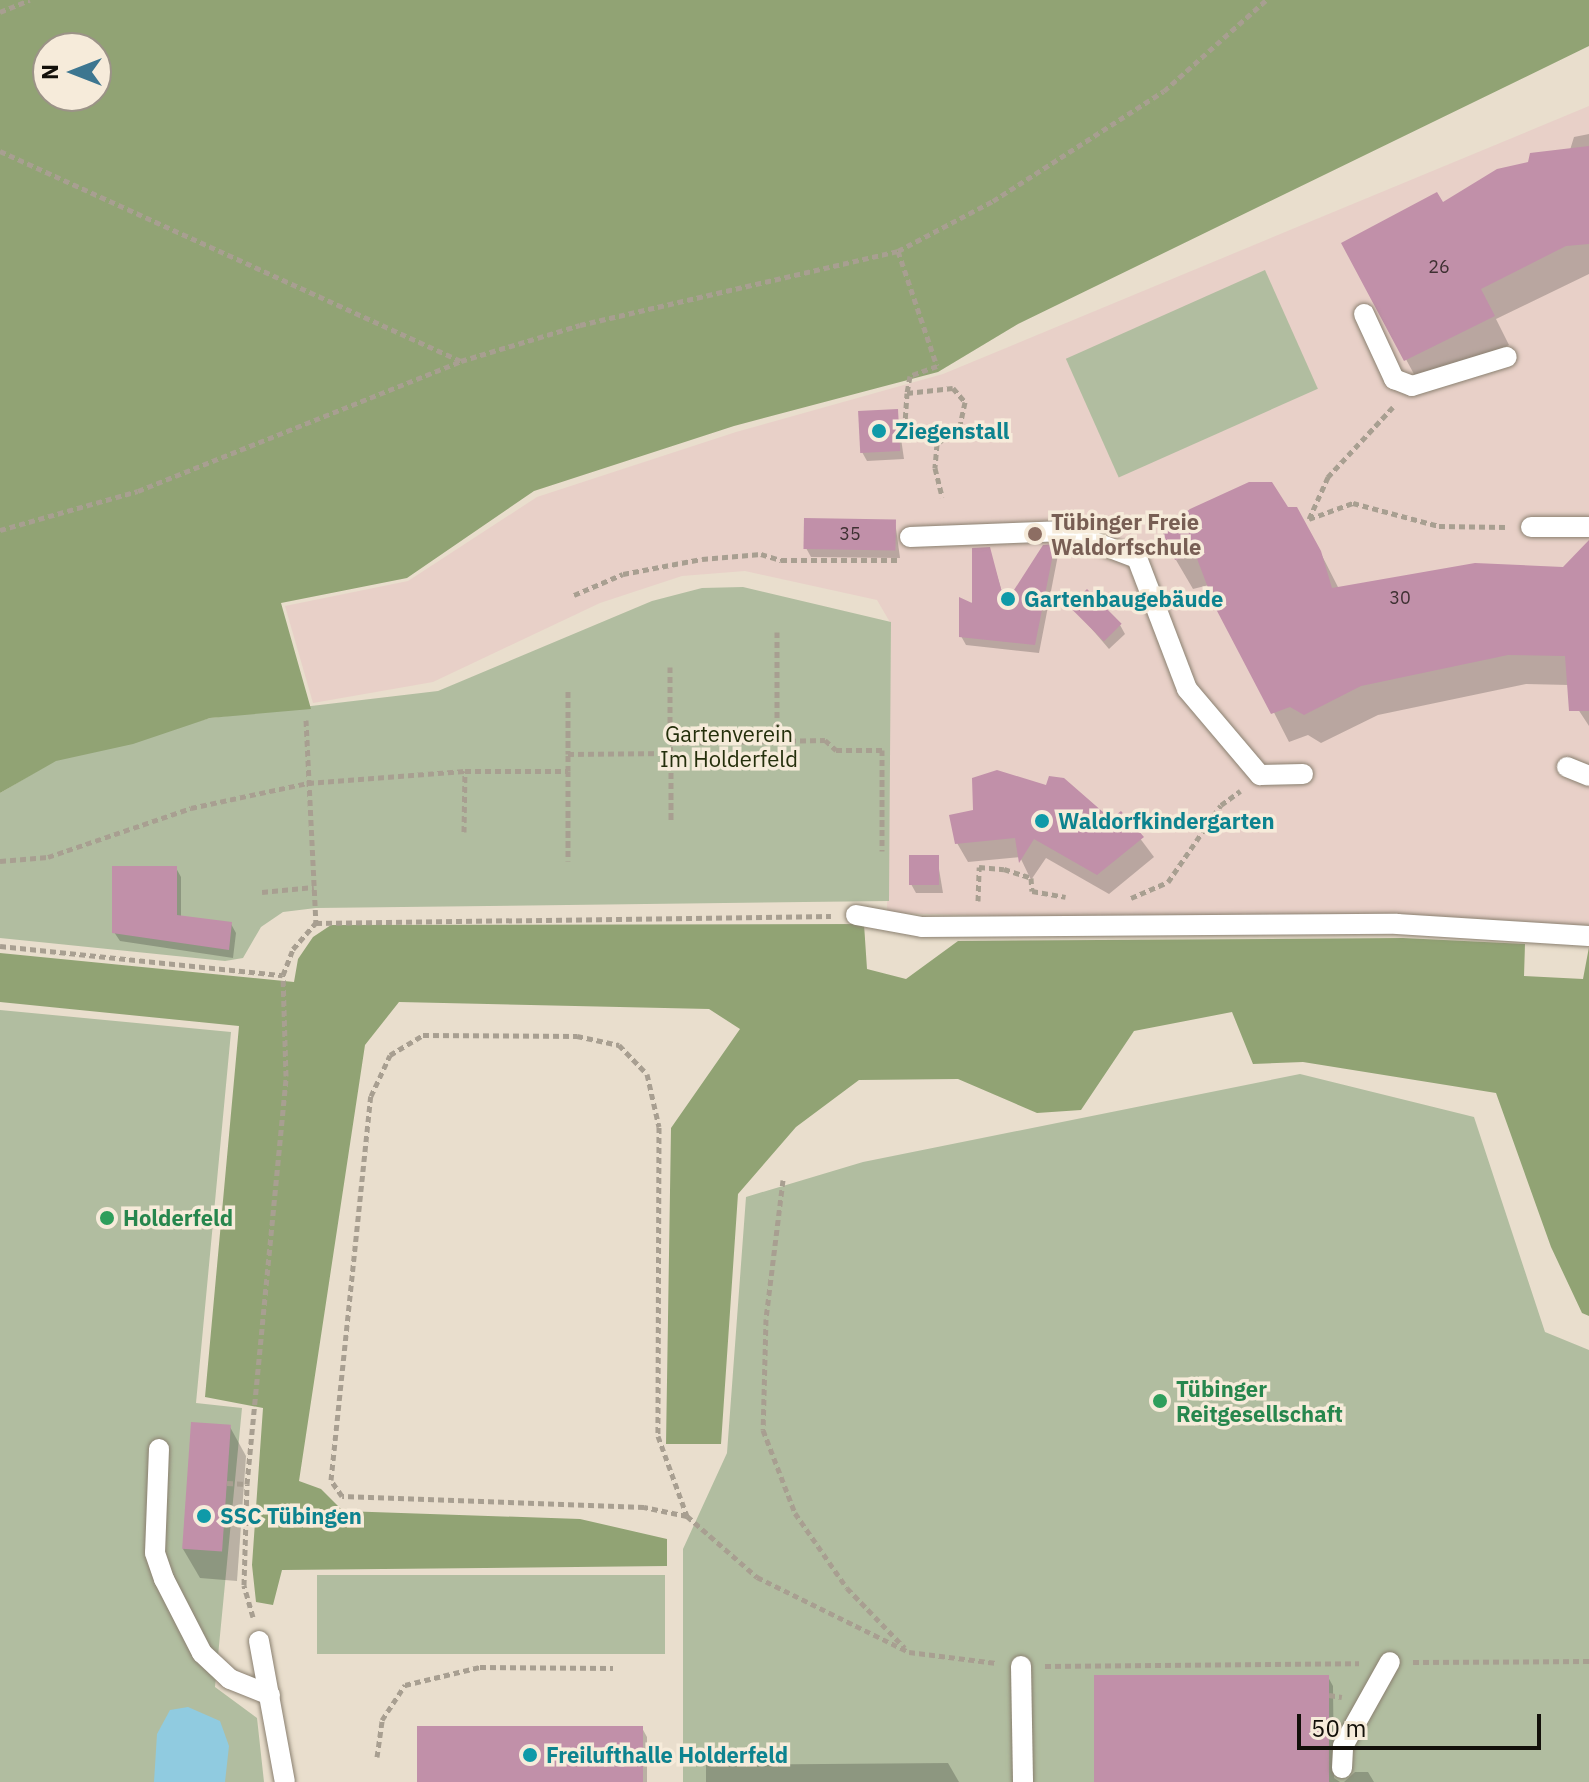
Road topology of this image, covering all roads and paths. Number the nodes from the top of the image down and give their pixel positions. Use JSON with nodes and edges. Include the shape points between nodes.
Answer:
{"nodes":[{"id":1,"x":30,"y":0,"type":"edge"},
{"id":2,"x":1266,"y":0,"type":"edge"},
{"id":3,"x":0,"y":12,"type":"edge"},
{"id":4,"x":0,"y":151,"type":"edge"},
{"id":5,"x":898,"y":251,"type":"junction"},
{"id":6,"x":1364,"y":314,"type":"dead end"},
{"id":7,"x":1507,"y":357,"type":"dead end"},
{"id":8,"x":461,"y":361,"type":"junction"},
{"id":9,"x":1412,"y":386,"type":"junction"},
{"id":10,"x":907,"y":393,"type":"junction"},
{"id":11,"x":904,"y":438,"type":"dead end"},
{"id":12,"x":942,"y":497,"type":"dead end"},
{"id":13,"x":1531,"y":527,"type":"joint"},
{"id":14,"x":1589,"y":527,"type":"edge"},
{"id":15,"x":0,"y":530,"type":"edge"},
{"id":16,"x":910,"y":537,"type":"joint"},
{"id":17,"x":574,"y":595,"type":"dead end"},
{"id":18,"x":777,"y":632,"type":"dead end"},
{"id":19,"x":670,"y":667,"type":"dead end"},
{"id":20,"x":568,"y":691,"type":"dead end"},
{"id":21,"x":306,"y":720,"type":"dead end"},
{"id":22,"x":777,"y":740,"type":"junction"},
{"id":23,"x":670,"y":743,"type":"junction"},
{"id":24,"x":671,"y":753,"type":"junction"},
{"id":25,"x":568,"y":754,"type":"junction"},
{"id":26,"x":1567,"y":767,"type":"dead end"},
{"id":27,"x":465,"y":771,"type":"junction"},
{"id":28,"x":568,"y":771,"type":"junction"},
{"id":29,"x":1303,"y":774,"type":"dead end"},
{"id":30,"x":1260,"y":775,"type":"junction"},
{"id":31,"x":1589,"y":776,"type":"edge"},
{"id":32,"x":308,"y":783,"type":"junction"},
{"id":33,"x":671,"y":820,"type":"dead end"},
{"id":34,"x":464,"y":832,"type":"dead end"},
{"id":35,"x":882,"y":851,"type":"dead end"},
{"id":36,"x":0,"y":861,"type":"edge"},
{"id":37,"x":568,"y":861,"type":"dead end"},
{"id":38,"x":314,"y":887,"type":"junction"},
{"id":39,"x":262,"y":892,"type":"dead end"},
{"id":40,"x":1081,"y":900,"type":"dead end"},
{"id":41,"x":1120,"y":900,"type":"dead end"},
{"id":42,"x":978,"y":907,"type":"dead end"},
{"id":43,"x":856,"y":915,"type":"joint"},
{"id":44,"x":316,"y":923,"type":"junction"},
{"id":45,"x":1589,"y":936,"type":"edge"},
{"id":46,"x":0,"y":946,"type":"edge"},
{"id":47,"x":283,"y":975,"type":"junction"},
{"id":48,"x":783,"y":1180,"type":"dead end"},
{"id":49,"x":159,"y":1449,"type":"dead end"},
{"id":50,"x":227,"y":1483,"type":"dead end"},
{"id":51,"x":247,"y":1484,"type":"junction"},
{"id":52,"x":687,"y":1516,"type":"junction"},
{"id":53,"x":259,"y":1641,"type":"joint"},
{"id":54,"x":909,"y":1652,"type":"junction"},
{"id":55,"x":1589,"y":1661,"type":"edge"},
{"id":56,"x":1390,"y":1662,"type":"junction"},
{"id":57,"x":1021,"y":1666,"type":"junction"},
{"id":58,"x":613,"y":1668,"type":"dead end"},
{"id":59,"x":270,"y":1695,"type":"junction"},
{"id":60,"x":1329,"y":1695,"type":"dead end"},
{"id":61,"x":1342,"y":1698,"type":"dead end"},
{"id":62,"x":377,"y":1757,"type":"dead end"},
{"id":63,"x":1342,"y":1768,"type":"dead end"},
{"id":64,"x":285,"y":1782,"type":"edge"},
{"id":65,"x":1023,"y":1782,"type":"edge"}],
"edges":[{"from":1,"to":3,"type":"path"},
{"from":2,"to":5,"type":"path","via":[[1164,91],[993,201]]},
{"from":4,"to":8,"type":"path"},
{"from":5,"to":8,"type":"path","via":[[580,325]]},
{"from":5,"to":10,"type":"path","via":[[937,366],[910,376]]},
{"from":6,"to":9,"type":"lane","via":[[1394,379]]},
{"from":7,"to":9,"type":"lane"},
{"from":8,"to":15,"type":"path","via":[[138,491]]},
{"from":9,"to":13,"type":"path","via":[[1328,477],[1309,519],[1353,503],[1439,526]]},
{"from":10,"to":11,"type":"path"},
{"from":10,"to":12,"type":"path","via":[[953,388],[965,402],[960,426],[937,444],[935,468]]},
{"from":13,"to":14,"type":"lane"},
{"from":16,"to":17,"type":"path","via":[[903,560],[781,560],[761,554],[702,559],[623,574]]},
{"from":16,"to":30,"type":"lane","via":[[1065,531],[1137,558],[1187,689]]},
{"from":18,"to":22,"type":"path"},
{"from":19,"to":23,"type":"path"},
{"from":20,"to":25,"type":"path"},
{"from":21,"to":32,"type":"path"},
{"from":22,"to":23,"type":"path"},
{"from":22,"to":35,"type":"path","via":[[825,740],[836,750],[882,750]]},
{"from":23,"to":24,"type":"path"},
{"from":24,"to":25,"type":"path"},
{"from":24,"to":33,"type":"path"},
{"from":25,"to":28,"type":"path"},
{"from":26,"to":31,"type":"lane"},
{"from":27,"to":28,"type":"path"},
{"from":27,"to":32,"type":"path"},
{"from":27,"to":34,"type":"path"},
{"from":28,"to":37,"type":"path"},
{"from":29,"to":30,"type":"lane"},
{"from":30,"to":41,"type":"path","via":[[1221,805],[1168,882]]},
{"from":32,"to":36,"type":"path","via":[[191,808],[48,857]]},
{"from":32,"to":38,"type":"path"},
{"from":38,"to":39,"type":"path"},
{"from":38,"to":44,"type":"path"},
{"from":40,"to":42,"type":"path","via":[[1032,891],[1031,878],[979,867]]},
{"from":43,"to":44,"type":"path"},
{"from":43,"to":45,"type":"lane","via":[[922,927],[1397,924]]},
{"from":44,"to":47,"type":"path","via":[[293,949]]},
{"from":46,"to":47,"type":"path"},
{"from":47,"to":51,"type":"path","via":[[286,1076]]},
{"from":48,"to":54,"type":"path","via":[[766,1319],[763,1430],[795,1513],[847,1588]]},
{"from":49,"to":59,"type":"lane","via":[[155,1553],[164,1579],[202,1653],[230,1679]]},
{"from":50,"to":51,"type":"path"},
{"from":51,"to":53,"type":"path","via":[[244,1585]]},
{"from":52,"to":52,"type":"path","via":[[644,1507],[342,1496],[331,1480],[371,1096],[390,1055],[423,1035],[577,1036],[619,1045],[647,1074],[659,1127],[658,1436]]},
{"from":52,"to":54,"type":"path","via":[[757,1577]]},
{"from":53,"to":59,"type":"lane"},
{"from":54,"to":57,"type":"path"},
{"from":55,"to":56,"type":"path"},
{"from":56,"to":57,"type":"path"},
{"from":56,"to":63,"type":"lane","via":[[1343,1746]]},
{"from":57,"to":65,"type":"lane"},
{"from":58,"to":62,"type":"path","via":[[480,1667],[405,1685],[382,1720]]},
{"from":59,"to":64,"type":"lane"},
{"from":60,"to":61,"type":"path"}]}
